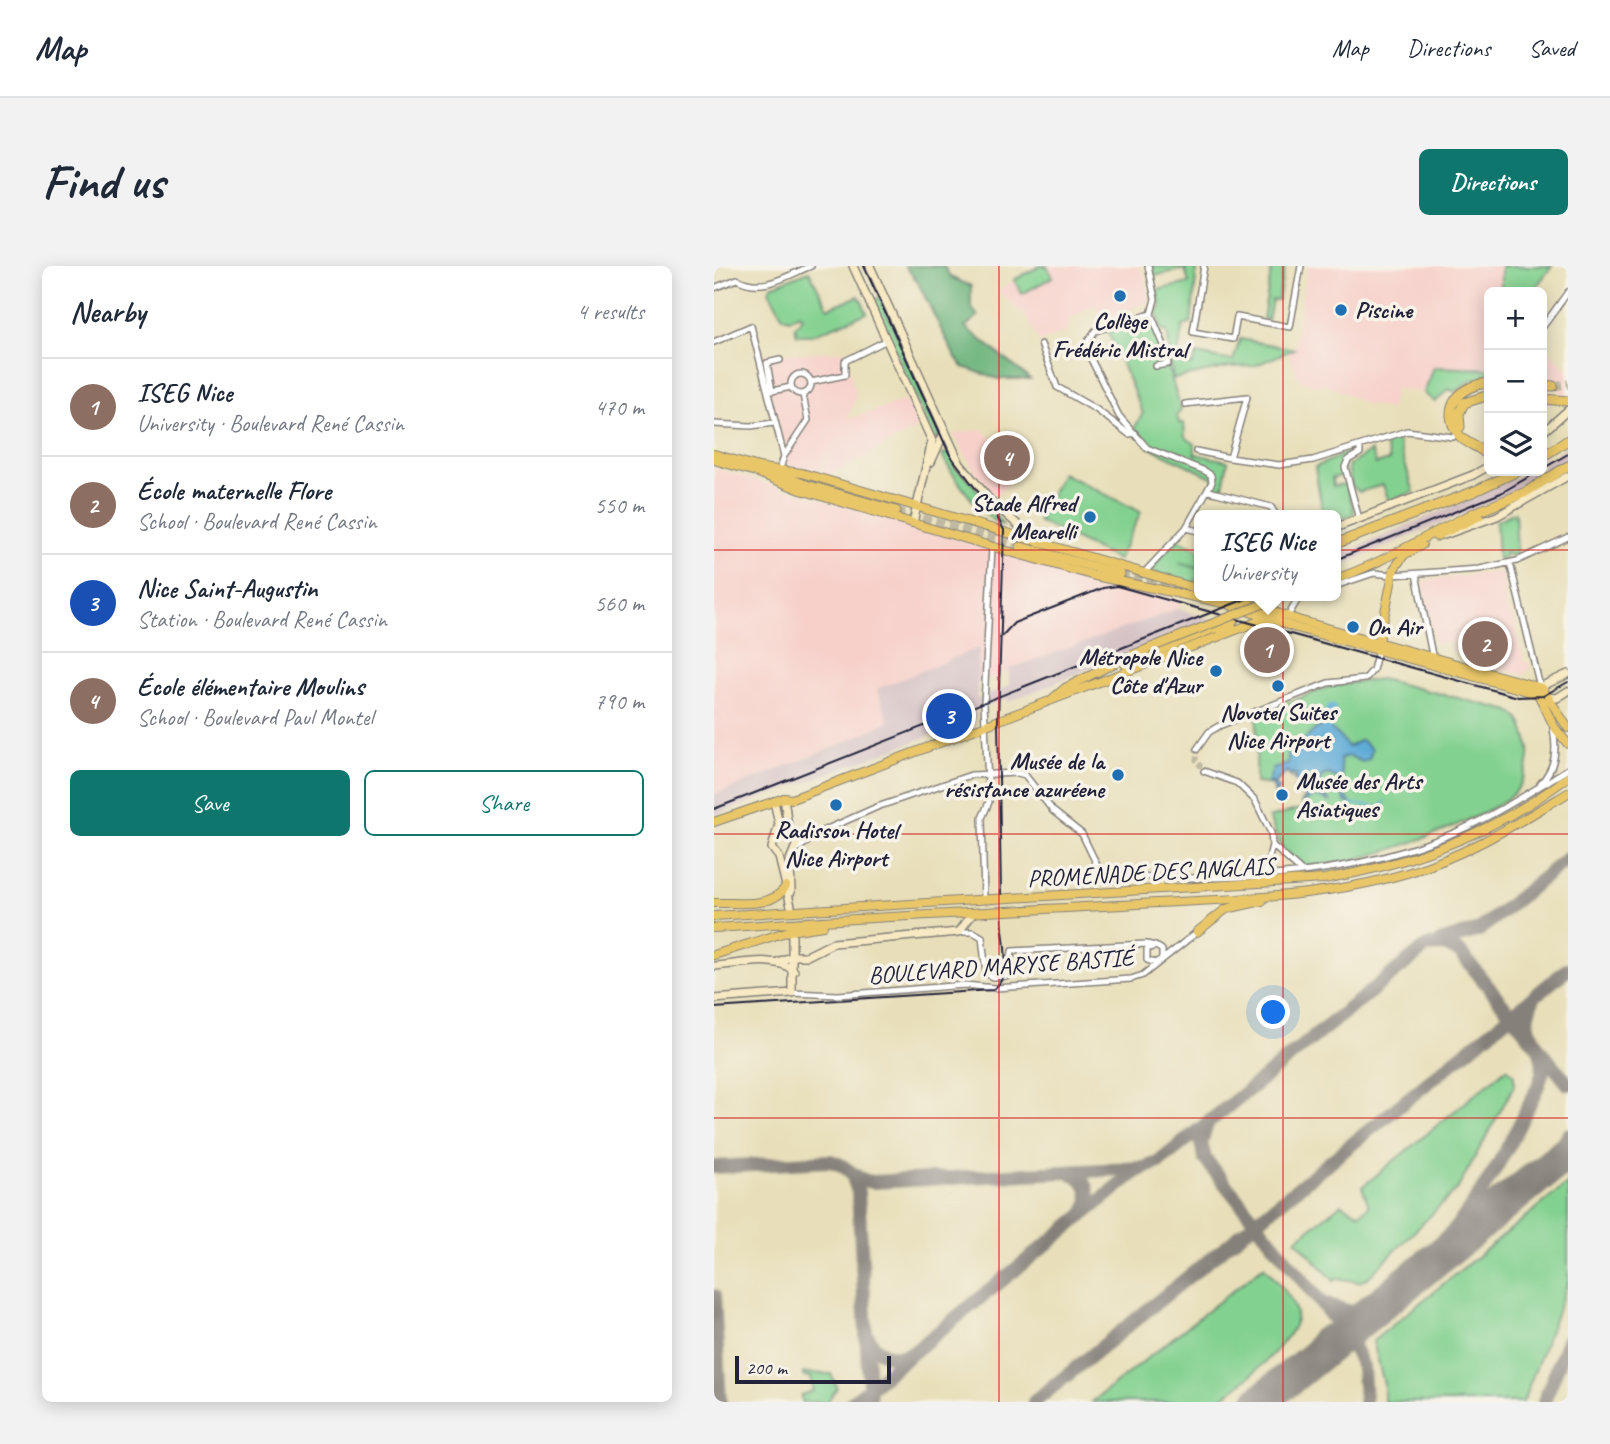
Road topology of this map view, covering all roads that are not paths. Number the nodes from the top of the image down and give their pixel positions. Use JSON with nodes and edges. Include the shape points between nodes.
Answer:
{"nodes":[{"id":1,"x":811,"y":266,"type":"edge"},
{"id":2,"x":853,"y":266,"type":"edge"},
{"id":3,"x":870,"y":266,"type":"edge"},
{"id":4,"x":1148,"y":266,"type":"edge"},
{"id":5,"x":1205,"y":266,"type":"edge"},
{"id":6,"x":1301,"y":266,"type":"edge"},
{"id":7,"x":714,"y":288,"type":"edge"},
{"id":8,"x":1568,"y":292,"type":"edge"},
{"id":9,"x":1151,"y":314,"type":"junction"},
{"id":10,"x":1547,"y":321,"type":"edge"},
{"id":11,"x":887,"y":340,"type":"junction"},
{"id":12,"x":714,"y":342,"type":"edge"},
{"id":13,"x":1041,"y":344,"type":"dead end"},
{"id":14,"x":780,"y":360,"type":"dead end"},
{"id":15,"x":1156,"y":366,"type":"dead end"},
{"id":16,"x":811,"y":382,"type":"junction"},
{"id":17,"x":1484,"y":384,"type":"edge"},
{"id":18,"x":1547,"y":386,"type":"edge"},
{"id":19,"x":1553,"y":386,"type":"tunnel mouth"},
{"id":20,"x":791,"y":387,"type":"junction"},
{"id":21,"x":803,"y":394,"type":"junction"},
{"id":22,"x":1484,"y":396,"type":"edge"},
{"id":23,"x":1547,"y":399,"type":"edge"},
{"id":24,"x":1568,"y":401,"type":"edge"},
{"id":25,"x":1185,"y":404,"type":"dead end"},
{"id":26,"x":1568,"y":410,"type":"edge"},
{"id":27,"x":774,"y":423,"type":"junction"},
{"id":28,"x":714,"y":424,"type":"edge"},
{"id":29,"x":1547,"y":429,"type":"edge"},
{"id":30,"x":944,"y":433,"type":"junction"},
{"id":31,"x":1135,"y":433,"type":"junction"},
{"id":32,"x":1453,"y":437,"type":"dead end"},
{"id":33,"x":1568,"y":440,"type":"edge"},
{"id":34,"x":1484,"y":445,"type":"edge"},
{"id":35,"x":1360,"y":446,"type":"junction"},
{"id":36,"x":1484,"y":450,"type":"edge"},
{"id":37,"x":1196,"y":451,"type":"dead end"},
{"id":38,"x":714,"y":454,"type":"edge"},
{"id":39,"x":1547,"y":454,"type":"edge"},
{"id":40,"x":784,"y":456,"type":"junction"},
{"id":41,"x":1230,"y":458,"type":"junction"},
{"id":42,"x":714,"y":460,"type":"edge"},
{"id":43,"x":1484,"y":466,"type":"edge"},
{"id":44,"x":1568,"y":466,"type":"edge"},
{"id":45,"x":762,"y":468,"type":"junction"},
{"id":46,"x":927,"y":468,"type":"junction"},
{"id":47,"x":780,"y":469,"type":"junction"},
{"id":48,"x":1507,"y":476,"type":"edge"},
{"id":49,"x":1568,"y":476,"type":"edge"},
{"id":50,"x":1209,"y":491,"type":"junction"},
{"id":51,"x":1526,"y":492,"type":"junction"},
{"id":52,"x":918,"y":506,"type":"junction"},
{"id":53,"x":1197,"y":510,"type":"edge"},
{"id":54,"x":1272,"y":510,"type":"edge"},
{"id":55,"x":895,"y":512,"type":"tunnel mouth"},
{"id":56,"x":1472,"y":514,"type":"joint"},
{"id":57,"x":1194,"y":515,"type":"edge"},
{"id":58,"x":1359,"y":519,"type":"junction"},
{"id":59,"x":913,"y":523,"type":"junction"},
{"id":60,"x":1341,"y":526,"type":"edge"},
{"id":61,"x":1186,"y":528,"type":"junction"},
{"id":62,"x":1194,"y":530,"type":"edge"},
{"id":63,"x":1436,"y":536,"type":"junction"},
{"id":64,"x":1568,"y":537,"type":"edge"},
{"id":65,"x":1038,"y":542,"type":"junction"},
{"id":66,"x":1341,"y":542,"type":"edge"},
{"id":67,"x":992,"y":547,"type":"junction"},
{"id":68,"x":1021,"y":547,"type":"tunnel mouth"},
{"id":69,"x":1510,"y":563,"type":"junction"},
{"id":70,"x":1416,"y":573,"type":"junction"},
{"id":71,"x":1120,"y":574,"type":"tunnel mouth"},
{"id":72,"x":1143,"y":574,"type":"junction"},
{"id":73,"x":1392,"y":575,"type":"junction"},
{"id":74,"x":1341,"y":577,"type":"edge"},
{"id":75,"x":1140,"y":584,"type":"junction"},
{"id":76,"x":1341,"y":584,"type":"edge"},
{"id":77,"x":1194,"y":588,"type":"edge"},
{"id":78,"x":1194,"y":595,"type":"edge"},
{"id":79,"x":1228,"y":601,"type":"edge"},
{"id":80,"x":1230,"y":601,"type":"edge"},
{"id":81,"x":1231,"y":601,"type":"edge"},
{"id":82,"x":1270,"y":601,"type":"edge"},
{"id":83,"x":1297,"y":601,"type":"edge"},
{"id":84,"x":1288,"y":616,"type":"junction"},
{"id":85,"x":1293,"y":626,"type":"junction"},
{"id":86,"x":1378,"y":646,"type":"junction"},
{"id":87,"x":1434,"y":661,"type":"junction"},
{"id":88,"x":1125,"y":664,"type":"dead end"},
{"id":89,"x":1568,"y":674,"type":"edge"},
{"id":90,"x":1539,"y":691,"type":"junction"},
{"id":91,"x":1568,"y":691,"type":"edge"},
{"id":92,"x":1551,"y":698,"type":"junction"},
{"id":93,"x":1050,"y":701,"type":"junction"},
{"id":94,"x":1551,"y":722,"type":"junction"},
{"id":95,"x":985,"y":724,"type":"junction"},
{"id":96,"x":1568,"y":728,"type":"edge"},
{"id":97,"x":1568,"y":744,"type":"edge"},
{"id":98,"x":1197,"y":749,"type":"dead end"},
{"id":99,"x":1568,"y":769,"type":"edge"},
{"id":100,"x":1204,"y":771,"type":"dead end"},
{"id":101,"x":988,"y":773,"type":"junction"},
{"id":102,"x":1568,"y":777,"type":"edge"},
{"id":103,"x":1536,"y":787,"type":"junction"},
{"id":104,"x":1568,"y":790,"type":"edge"},
{"id":105,"x":784,"y":798,"type":"junction"},
{"id":106,"x":774,"y":801,"type":"junction"},
{"id":107,"x":714,"y":822,"type":"edge"},
{"id":108,"x":825,"y":830,"type":"junction"},
{"id":109,"x":778,"y":834,"type":"junction"},
{"id":110,"x":792,"y":835,"type":"junction"},
{"id":111,"x":1272,"y":845,"type":"junction"},
{"id":112,"x":797,"y":849,"type":"junction"},
{"id":113,"x":791,"y":856,"type":"junction"},
{"id":114,"x":779,"y":857,"type":"junction"},
{"id":115,"x":1302,"y":872,"type":"junction"},
{"id":116,"x":1265,"y":875,"type":"junction"},
{"id":117,"x":1203,"y":877,"type":"junction"},
{"id":118,"x":786,"y":886,"type":"junction"},
{"id":119,"x":1142,"y":891,"type":"junction"},
{"id":120,"x":1310,"y":893,"type":"junction"},
{"id":121,"x":983,"y":895,"type":"junction"},
{"id":122,"x":1019,"y":899,"type":"junction"},
{"id":123,"x":714,"y":902,"type":"edge"},
{"id":124,"x":973,"y":913,"type":"junction"},
{"id":125,"x":714,"y":916,"type":"edge"},
{"id":126,"x":860,"y":919,"type":"junction"},
{"id":127,"x":714,"y":928,"type":"edge"},
{"id":128,"x":960,"y":932,"type":"junction"},
{"id":129,"x":1197,"y":932,"type":"joint"},
{"id":130,"x":792,"y":936,"type":"dead end"},
{"id":131,"x":1156,"y":946,"type":"junction"},
{"id":132,"x":1174,"y":948,"type":"junction"},
{"id":133,"x":714,"y":955,"type":"edge"},
{"id":134,"x":794,"y":956,"type":"junction"},
{"id":135,"x":1160,"y":961,"type":"junction"},
{"id":136,"x":775,"y":963,"type":"junction"},
{"id":137,"x":714,"y":966,"type":"edge"},
{"id":138,"x":791,"y":969,"type":"junction"},
{"id":139,"x":792,"y":993,"type":"junction"},
{"id":140,"x":714,"y":999,"type":"edge"}],
"edges":[{"from":1,"to":7,"type":"street","via":[[761,286],[737,279]]},
{"from":2,"to":11,"type":"main road"},
{"from":3,"to":30,"type":"main road"},
{"from":4,"to":9,"type":"street","via":[[1155,299]]},
{"from":5,"to":6,"type":"street","via":[[1193,332],[1233,339],[1237,317],[1290,327]]},
{"from":8,"to":10,"type":"street"},
{"from":9,"to":15,"type":"street","via":[[1168,364]]},
{"from":9,"to":31,"type":"street","via":[[1095,331],[1086,344],[1119,416]]},
{"from":11,"to":16,"type":"street","via":[[845,361],[845,374]]},
{"from":11,"to":46,"type":"main road","via":[[932,441]]},
{"from":12,"to":27,"type":"street","via":[[751,326]]},
{"from":13,"to":31,"type":"street","via":[[1057,387],[1129,434]]},
{"from":14,"to":20,"type":"street","via":[[767,363],[772,391]]},
{"from":16,"to":20,"type":"street","via":[[799,374]]},
{"from":16,"to":21,"type":"street"},
{"from":17,"to":36,"type":"highway","via":[[1461,391],[1451,414],[1459,435]]},
{"from":18,"to":19,"type":"highway"},
{"from":20,"to":21,"type":"street"},
{"from":21,"to":40,"type":"street","via":[[808,420]]},
{"from":22,"to":34,"type":"highway","via":[[1464,403],[1458,421],[1464,433]]},
{"from":23,"to":24,"type":"highway"},
{"from":25,"to":41,"type":"street","via":[[1247,397]]},
{"from":26,"to":29,"type":"main road"},
{"from":27,"to":28,"type":"street"},
{"from":27,"to":40,"type":"street"},
{"from":30,"to":46,"type":"main road"},
{"from":30,"to":65,"type":"main road","via":[[960,464],[989,499]]},
{"from":31,"to":50,"type":"street","via":[[1147,449],[1211,475]]},
{"from":32,"to":35,"type":"street","via":[[1408,431]]},
{"from":33,"to":39,"type":"highway"},
{"from":35,"to":41,"type":"street","via":[[1279,465]]},
{"from":35,"to":58,"type":"street","via":[[1359,455],[1345,463]]},
{"from":37,"to":41,"type":"street"},
{"from":38,"to":45,"type":"main road"},
{"from":40,"to":47,"type":"street"},
{"from":42,"to":59,"type":"main road"},
{"from":43,"to":58,"type":"main road"},
{"from":44,"to":51,"type":"highway"},
{"from":45,"to":47,"type":"main road"},
{"from":45,"to":55,"type":"highway"},
{"from":46,"to":52,"type":"main road"},
{"from":47,"to":52,"type":"main road"},
{"from":48,"to":66,"type":"highway"},
{"from":49,"to":63,"type":"main road","via":[[1497,516]]},
{"from":50,"to":53,"type":"street"},
{"from":50,"to":54,"type":"street"},
{"from":51,"to":56,"type":"highway"},
{"from":51,"to":63,"type":"highway"},
{"from":52,"to":59,"type":"main road"},
{"from":52,"to":65,"type":"main road"},
{"from":56,"to":74,"type":"main road","via":[[1379,563]]},
{"from":57,"to":61,"type":"street"},
{"from":58,"to":60,"type":"main road"},
{"from":59,"to":67,"type":"main road"},
{"from":61,"to":62,"type":"street"},
{"from":61,"to":72,"type":"street"},
{"from":63,"to":73,"type":"main road","via":[[1404,555]]},
{"from":64,"to":69,"type":"street"},
{"from":65,"to":72,"type":"main road"},
{"from":67,"to":75,"type":"main road"},
{"from":67,"to":95,"type":"street"},
{"from":68,"to":71,"type":"highway"},
{"from":69,"to":70,"type":"street"},
{"from":69,"to":90,"type":"street"},
{"from":70,"to":73,"type":"street"},
{"from":70,"to":87,"type":"street"},
{"from":72,"to":75,"type":"main road"},
{"from":72,"to":77,"type":"main road"},
{"from":73,"to":76,"type":"street","via":[[1374,573]]},
{"from":73,"to":86,"type":"main road"},
{"from":75,"to":78,"type":"main road"},
{"from":79,"to":88,"type":"main road","via":[[1236,615],[1233,624]]},
{"from":80,"to":85,"type":"main road"},
{"from":81,"to":84,"type":"main road"},
{"from":82,"to":93,"type":"main road","bridge":true,"via":[[1132,655],[1065,688]]},
{"from":83,"to":84,"type":"street"},
{"from":84,"to":86,"type":"main road"},
{"from":85,"to":86,"type":"main road"},
{"from":85,"to":93,"type":"main road","via":[[1262,620]]},
{"from":86,"to":87,"type":"main road"},
{"from":86,"to":98,"type":"street","via":[[1373,670],[1365,679],[1328,683],[1219,726]]},
{"from":87,"to":90,"type":"main road"},
{"from":89,"to":90,"type":"main road"},
{"from":90,"to":92,"type":"main road"},
{"from":90,"to":94,"type":"main road"},
{"from":91,"to":92,"type":"main road"},
{"from":92,"to":96,"type":"main road"},
{"from":93,"to":95,"type":"main road"},
{"from":94,"to":97,"type":"main road"},
{"from":94,"to":103,"type":"street","via":[[1554,764]]},
{"from":95,"to":101,"type":"street"},
{"from":95,"to":105,"type":"main road","via":[[792,799]]},
{"from":99,"to":103,"type":"street"},
{"from":100,"to":111,"type":"street","via":[[1231,780],[1255,800]]},
{"from":101,"to":108,"type":"street","via":[[971,775]]},
{"from":101,"to":117,"type":"street","via":[[1025,775],[1054,811],[1082,834],[1099,869],[1110,878]]},
{"from":101,"to":121,"type":"street","via":[[989,802],[982,818]]},
{"from":102,"to":119,"type":"main road","name":"PROMENADE DES ANGLAIS","via":[[1476,833],[1406,861],[1324,879]]},
{"from":103,"to":115,"type":"street","via":[[1475,823],[1418,847],[1343,867]]},
{"from":104,"to":120,"type":"main road","via":[[1481,843],[1420,869]]},
{"from":105,"to":106,"type":"main road"},
{"from":105,"to":110,"type":"main road"},
{"from":106,"to":107,"type":"main road"},
{"from":106,"to":109,"type":"main road"},
{"from":108,"to":110,"type":"street"},
{"from":108,"to":112,"type":"street"},
{"from":109,"to":110,"type":"main road"},
{"from":109,"to":114,"type":"main road","via":[[772,845]]},
{"from":110,"to":112,"type":"main road"},
{"from":111,"to":115,"type":"street"},
{"from":111,"to":116,"type":"street"},
{"from":112,"to":113,"type":"main road"},
{"from":113,"to":114,"type":"main road"},
{"from":113,"to":118,"type":"main road","via":[[791,906]]},
{"from":114,"to":118,"type":"main road"},
{"from":115,"to":116,"type":"street"},
{"from":116,"to":117,"type":"street"},
{"from":117,"to":119,"type":"street"},
{"from":118,"to":123,"type":"main road","via":[[778,897],[766,901]]},
{"from":119,"to":122,"type":"main road","name":"PROMENADE DES ANGLAIS"},
{"from":120,"to":124,"type":"main road"},
{"from":120,"to":129,"type":"main road","via":[[1234,905]]},
{"from":121,"to":122,"type":"main road","name":"PROMENADE DES ANGLAIS"},
{"from":121,"to":125,"type":"main road","name":"PROMENADE DES ANGLAIS"},
{"from":122,"to":124,"type":"main road","via":[[984,905]]},
{"from":124,"to":126,"type":"main road"},
{"from":124,"to":128,"type":"main road"},
{"from":126,"to":127,"type":"main road"},
{"from":126,"to":133,"type":"main road","via":[[789,931]]},
{"from":128,"to":131,"type":"street","via":[[982,937],[987,974],[994,978],[1009,976],[1009,954],[1017,950],[1136,943]]},
{"from":128,"to":134,"type":"main road","via":[[870,938]]},
{"from":129,"to":132,"type":"street","name":"BOULEVARD MARYSE BASTIÉ"},
{"from":130,"to":134,"type":"main road"},
{"from":131,"to":132,"type":"street"},
{"from":131,"to":135,"type":"street","via":[[1163,953]]},
{"from":131,"to":135,"type":"street","via":[[1147,949],[1146,958],[1152,963]]},
{"from":132,"to":135,"type":"street","name":"BOULEVARD MARYSE BASTIÉ"},
{"from":134,"to":136,"type":"main road"},
{"from":134,"to":138,"type":"main road"},
{"from":135,"to":139,"type":"street","name":"BOULEVARD MARYSE BASTIÉ","via":[[1131,979],[838,995]]},
{"from":136,"to":137,"type":"main road"},
{"from":136,"to":138,"type":"main road"},
{"from":138,"to":139,"type":"main road"},
{"from":139,"to":140,"type":"main road"}]}
